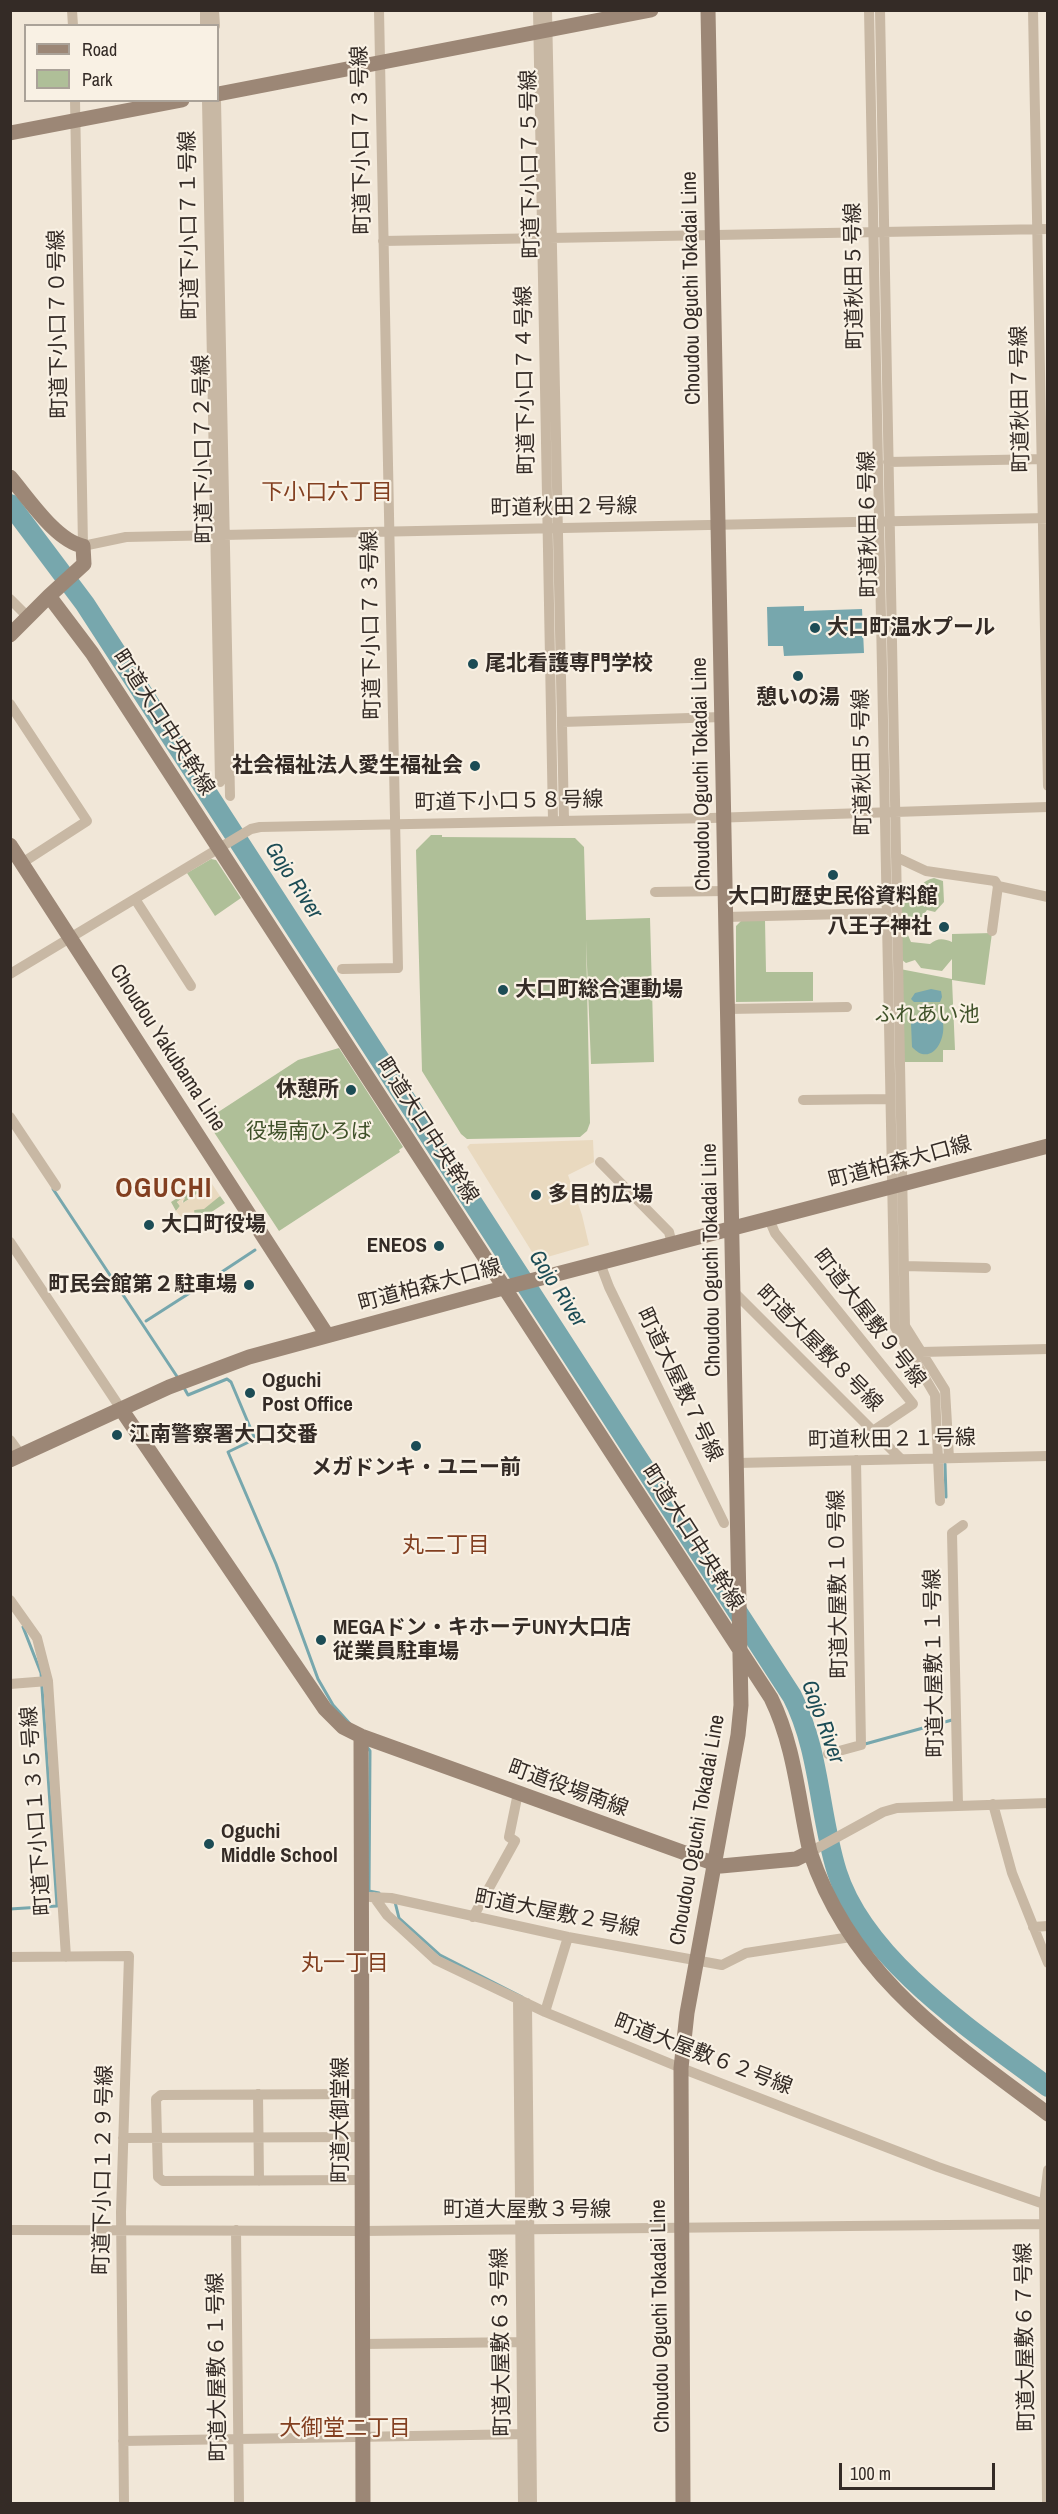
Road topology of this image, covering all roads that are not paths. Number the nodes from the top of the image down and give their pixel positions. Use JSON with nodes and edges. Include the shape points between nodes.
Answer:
{"nodes":[{"id":1,"x":379,"y":10,"type":"edge"},
{"id":2,"x":538,"y":10,"type":"edge"},
{"id":3,"x":548,"y":10,"type":"edge"},
{"id":4,"x":651,"y":10,"type":"edge"},
{"id":5,"x":708,"y":10,"type":"edge"},
{"id":6,"x":869,"y":10,"type":"edge"},
{"id":7,"x":880,"y":10,"type":"edge"},
{"id":8,"x":1033,"y":10,"type":"edge"},
{"id":9,"x":543,"y":31,"type":"junction"},
{"id":10,"x":380,"y":63,"type":"junction"},
{"id":11,"x":219,"y":94,"type":"edge"},
{"id":12,"x":75,"y":102,"type":"edge"},
{"id":13,"x":172,"y":102,"type":"edge"},
{"id":14,"x":207,"y":102,"type":"edge"},
{"id":15,"x":216,"y":102,"type":"edge"},
{"id":16,"x":75,"y":121,"type":"junction"},
{"id":17,"x":10,"y":133,"type":"edge"},
{"id":18,"x":1042,"y":229,"type":"edge"},
{"id":19,"x":878,"y":232,"type":"junction"},
{"id":20,"x":712,"y":235,"type":"junction"},
{"id":21,"x":548,"y":238,"type":"junction"},
{"id":22,"x":383,"y":241,"type":"junction"},
{"id":23,"x":1044,"y":459,"type":"edge"},
{"id":24,"x":888,"y":462,"type":"junction"},
{"id":25,"x":10,"y":477,"type":"edge"},
{"id":26,"x":1045,"y":518,"type":"edge"},
{"id":27,"x":884,"y":521,"type":"junction"},
{"id":28,"x":718,"y":525,"type":"junction"},
{"id":29,"x":553,"y":528,"type":"junction"},
{"id":30,"x":390,"y":531,"type":"junction"},
{"id":31,"x":220,"y":535,"type":"junction"},
{"id":32,"x":83,"y":546,"type":"junction"},
{"id":33,"x":52,"y":593,"type":"junction"},
{"id":34,"x":10,"y":599,"type":"edge"},
{"id":35,"x":27,"y":616,"type":"junction"},
{"id":36,"x":10,"y":635,"type":"edge"},
{"id":37,"x":10,"y":704,"type":"edge"},
{"id":38,"x":722,"y":717,"type":"junction"},
{"id":39,"x":562,"y":722,"type":"junction"},
{"id":40,"x":220,"y":782,"type":"dead end"},
{"id":41,"x":1047,"y":786,"type":"edge"},
{"id":42,"x":230,"y":796,"type":"dead end"},
{"id":43,"x":1047,"y":807,"type":"edge"},
{"id":44,"x":889,"y":811,"type":"junction"},
{"id":45,"x":724,"y":816,"type":"junction"},
{"id":46,"x":559,"y":820,"type":"junction"},
{"id":47,"x":395,"y":823,"type":"junction"},
{"id":48,"x":10,"y":845,"type":"edge"},
{"id":49,"x":222,"y":847,"type":"junction"},
{"id":50,"x":896,"y":857,"type":"junction"},
{"id":51,"x":22,"y":863,"type":"junction"},
{"id":52,"x":998,"y":886,"type":"junction"},
{"id":53,"x":725,"y":891,"type":"junction"},
{"id":54,"x":655,"y":892,"type":"dead end"},
{"id":55,"x":1047,"y":897,"type":"edge"},
{"id":56,"x":135,"y":899,"type":"junction"},
{"id":57,"x":886,"y":913,"type":"junction"},
{"id":58,"x":726,"y":917,"type":"junction"},
{"id":59,"x":992,"y":931,"type":"dead end"},
{"id":60,"x":70,"y":938,"type":"junction"},
{"id":61,"x":342,"y":969,"type":"dead end"},
{"id":62,"x":10,"y":974,"type":"edge"},
{"id":63,"x":191,"y":986,"type":"dead end"},
{"id":64,"x":847,"y":1006,"type":"dead end"},
{"id":65,"x":728,"y":1009,"type":"junction"},
{"id":66,"x":890,"y":1099,"type":"junction"},
{"id":67,"x":803,"y":1100,"type":"dead end"},
{"id":68,"x":10,"y":1117,"type":"edge"},
{"id":69,"x":1047,"y":1146,"type":"edge"},
{"id":70,"x":600,"y":1162,"type":"dead end"},
{"id":71,"x":897,"y":1185,"type":"junction"},
{"id":72,"x":56,"y":1186,"type":"dead end"},
{"id":73,"x":769,"y":1219,"type":"junction"},
{"id":74,"x":732,"y":1229,"type":"junction"},
{"id":75,"x":672,"y":1244,"type":"junction"},
{"id":76,"x":12,"y":1248,"type":"edge"},
{"id":77,"x":600,"y":1263,"type":"junction"},
{"id":78,"x":904,"y":1266,"type":"junction"},
{"id":79,"x":986,"y":1268,"type":"dead end"},
{"id":80,"x":510,"y":1286,"type":"junction"},
{"id":81,"x":734,"y":1292,"type":"junction"},
{"id":82,"x":327,"y":1335,"type":"junction"},
{"id":83,"x":1047,"y":1349,"type":"edge"},
{"id":84,"x":921,"y":1352,"type":"junction"},
{"id":85,"x":122,"y":1409,"type":"junction"},
{"id":86,"x":873,"y":1431,"type":"junction"},
{"id":87,"x":10,"y":1440,"type":"edge"},
{"id":88,"x":1047,"y":1456,"type":"edge"},
{"id":89,"x":16,"y":1458,"type":"edge"},
{"id":90,"x":944,"y":1458,"type":"junction"},
{"id":91,"x":901,"y":1459,"type":"junction"},
{"id":92,"x":856,"y":1460,"type":"junction"},
{"id":93,"x":737,"y":1463,"type":"junction"},
{"id":94,"x":940,"y":1502,"type":"dead end"},
{"id":95,"x":724,"y":1523,"type":"dead end"},
{"id":96,"x":963,"y":1525,"type":"dead end"},
{"id":97,"x":10,"y":1600,"type":"edge"},
{"id":98,"x":739,"y":1643,"type":"junction"},
{"id":99,"x":48,"y":1681,"type":"junction"},
{"id":100,"x":10,"y":1684,"type":"edge"},
{"id":101,"x":361,"y":1736,"type":"junction"},
{"id":102,"x":828,"y":1754,"type":"dead end"},
{"id":103,"x":518,"y":1793,"type":"junction"},
{"id":104,"x":1047,"y":1803,"type":"edge"},
{"id":105,"x":993,"y":1804,"type":"junction"},
{"id":106,"x":958,"y":1805,"type":"junction"},
{"id":107,"x":810,"y":1852,"type":"junction"},
{"id":108,"x":714,"y":1864,"type":"junction"},
{"id":109,"x":367,"y":1896,"type":"junction"},
{"id":110,"x":472,"y":1917,"type":"junction"},
{"id":111,"x":1047,"y":1926,"type":"edge"},
{"id":112,"x":1033,"y":1927,"type":"junction"},
{"id":113,"x":568,"y":1937,"type":"junction"},
{"id":114,"x":851,"y":1937,"type":"junction"},
{"id":115,"x":10,"y":1957,"type":"edge"},
{"id":116,"x":66,"y":1957,"type":"junction"},
{"id":117,"x":696,"y":1961,"type":"junction"},
{"id":118,"x":1047,"y":1963,"type":"edge"},
{"id":119,"x":523,"y":2001,"type":"junction"},
{"id":120,"x":545,"y":2012,"type":"junction"},
{"id":121,"x":681,"y":2068,"type":"junction"},
{"id":122,"x":258,"y":2094,"type":"junction"},
{"id":123,"x":362,"y":2094,"type":"junction"},
{"id":124,"x":1047,"y":2114,"type":"edge"},
{"id":125,"x":258,"y":2137,"type":"junction"},
{"id":126,"x":362,"y":2137,"type":"junction"},
{"id":127,"x":123,"y":2138,"type":"junction"},
{"id":128,"x":157,"y":2138,"type":"junction"},
{"id":129,"x":1047,"y":2170,"type":"edge"},
{"id":130,"x":362,"y":2180,"type":"junction"},
{"id":131,"x":259,"y":2181,"type":"junction"},
{"id":132,"x":1044,"y":2204,"type":"junction"},
{"id":133,"x":1045,"y":2224,"type":"junction"},
{"id":134,"x":681,"y":2229,"type":"junction"},
{"id":135,"x":10,"y":2230,"type":"edge"},
{"id":136,"x":121,"y":2230,"type":"junction"},
{"id":137,"x":236,"y":2230,"type":"junction"},
{"id":138,"x":525,"y":2230,"type":"junction"},
{"id":139,"x":362,"y":2231,"type":"junction"},
{"id":140,"x":1046,"y":2252,"type":"edge"},
{"id":141,"x":526,"y":2342,"type":"junction"},
{"id":142,"x":363,"y":2344,"type":"junction"},
{"id":143,"x":527,"y":2434,"type":"junction"},
{"id":144,"x":363,"y":2437,"type":"junction"},
{"id":145,"x":238,"y":2439,"type":"junction"},
{"id":146,"x":123,"y":2441,"type":"junction"},
{"id":147,"x":124,"y":2504,"type":"edge"},
{"id":148,"x":239,"y":2504,"type":"edge"},
{"id":149,"x":363,"y":2504,"type":"edge"},
{"id":150,"x":523,"y":2504,"type":"edge"},
{"id":151,"x":532,"y":2504,"type":"edge"},
{"id":152,"x":683,"y":2504,"type":"edge"},
{"id":153,"x":1047,"y":2504,"type":"edge"}],
"edges":[{"from":1,"to":10,"type":"street","name":"町道下小口７３号線"},
{"from":2,"to":9,"type":"street"},
{"from":3,"to":9,"type":"street","name":"町道下小口７５号線"},
{"from":4,"to":9,"type":"street"},
{"from":5,"to":20,"type":"street","name":"Choudou Oguchi Tokadai Line"},
{"from":6,"to":19,"type":"street","name":"町道秋田５号線"},
{"from":7,"to":19,"type":"street","name":"町道秋田６号線"},
{"from":8,"to":18,"type":"street","name":"町道秋田７号線"},
{"from":9,"to":10,"type":"street"},
{"from":9,"to":21,"type":"street","name":"町道下小口７５号線"},
{"from":10,"to":11,"type":"street"},
{"from":10,"to":22,"type":"street","name":"町道下小口７３号線"},
{"from":12,"to":16,"type":"street","name":"町道下小口７０号線"},
{"from":13,"to":16,"type":"street"},
{"from":14,"to":31,"type":"street","name":"町道下小口７１号線"},
{"from":15,"to":31,"type":"street","name":"町道下小口７２号線"},
{"from":16,"to":17,"type":"street"},
{"from":16,"to":32,"type":"street","name":"町道下小口７０号線"},
{"from":18,"to":19,"type":"street"},
{"from":18,"to":23,"type":"street","name":"町道秋田７号線"},
{"from":19,"to":20,"type":"street"},
{"from":19,"to":24,"type":"street","name":"町道秋田６号線"},
{"from":19,"to":27,"type":"street","name":"町道秋田５号線"},
{"from":20,"to":21,"type":"street"},
{"from":20,"to":28,"type":"street","name":"Choudou Oguchi Tokadai Line"},
{"from":21,"to":22,"type":"street"},
{"from":21,"to":29,"type":"street","name":"町道下小口７５号線"},
{"from":22,"to":30,"type":"street","name":"町道下小口７３号線"},
{"from":23,"to":24,"type":"street"},
{"from":23,"to":26,"type":"street","name":"町道秋田７号線"},
{"from":24,"to":27,"type":"street","name":"町道秋田６号線"},
{"from":25,"to":32,"type":"street","via":[[57,532]]},
{"from":26,"to":27,"type":"street","name":"町道秋田２号線"},
{"from":26,"to":41,"type":"street","name":"町道秋田７号線"},
{"from":27,"to":28,"type":"street","name":"町道秋田２号線"},
{"from":27,"to":44,"type":"street","name":"町道秋田６号線"},
{"from":28,"to":29,"type":"street","name":"町道秋田２号線"},
{"from":28,"to":38,"type":"street","name":"Choudou Oguchi Tokadai Line"},
{"from":29,"to":30,"type":"street","name":"町道秋田２号線"},
{"from":29,"to":39,"type":"street","name":"町道下小口７５号線"},
{"from":29,"to":46,"type":"street"},
{"from":30,"to":31,"type":"street","name":"町道秋田２号線"},
{"from":30,"to":47,"type":"street","name":"町道下小口７３号線"},
{"from":31,"to":32,"type":"street","name":"町道秋田２号線","via":[[126,537]]},
{"from":31,"to":40,"type":"street","name":"町道下小口７１号線"},
{"from":31,"to":42,"type":"street","name":"町道下小口７２号線"},
{"from":32,"to":33,"type":"street","via":[[84,564]]},
{"from":33,"to":35,"type":"street"},
{"from":33,"to":49,"type":"street","name":"町道大口中央幹線"},
{"from":34,"to":35,"type":"street"},
{"from":35,"to":36,"type":"street"},
{"from":37,"to":51,"type":"street","via":[[87,820]]},
{"from":38,"to":39,"type":"street"},
{"from":38,"to":45,"type":"street","name":"Choudou Oguchi Tokadai Line"},
{"from":39,"to":46,"type":"street","name":"町道下小口７５号線"},
{"from":43,"to":44,"type":"street","name":"町道下小口５８号線"},
{"from":44,"to":45,"type":"street","name":"町道下小口５８号線"},
{"from":44,"to":50,"type":"street","name":"町道秋田６号線"},
{"from":44,"to":57,"type":"street","name":"町道秋田５号線"},
{"from":45,"to":46,"type":"street","name":"町道下小口５８号線"},
{"from":45,"to":53,"type":"street","name":"Choudou Oguchi Tokadai Line"},
{"from":46,"to":47,"type":"street","name":"町道下小口５８号線"},
{"from":47,"to":49,"type":"street","name":"町道下小口５８号線","via":[[278,825],[250,830]]},
{"from":47,"to":61,"type":"street","name":"町道下小口７３号線","via":[[398,968]]},
{"from":48,"to":51,"type":"street","name":"Choudou Yakubama Line"},
{"from":49,"to":56,"type":"street","name":"町道下小口５８号線"},
{"from":49,"to":80,"type":"street","name":"町道大口中央幹線"},
{"from":50,"to":52,"type":"street","via":[[926,871],[995,881]]},
{"from":50,"to":71,"type":"street","name":"町道秋田６号線"},
{"from":51,"to":60,"type":"street","name":"Choudou Yakubama Line"},
{"from":52,"to":55,"type":"street"},
{"from":52,"to":59,"type":"street"},
{"from":53,"to":54,"type":"street"},
{"from":53,"to":58,"type":"street","name":"Choudou Oguchi Tokadai Line"},
{"from":56,"to":60,"type":"street","name":"町道下小口５８号線"},
{"from":56,"to":63,"type":"street"},
{"from":57,"to":58,"type":"street"},
{"from":57,"to":66,"type":"street","name":"町道秋田５号線"},
{"from":58,"to":65,"type":"street","name":"Choudou Oguchi Tokadai Line"},
{"from":60,"to":62,"type":"street","name":"町道下小口５８号線"},
{"from":60,"to":82,"type":"street","name":"Choudou Yakubama Line"},
{"from":64,"to":65,"type":"street"},
{"from":65,"to":74,"type":"street","name":"Choudou Oguchi Tokadai Line"},
{"from":66,"to":67,"type":"street"},
{"from":66,"to":71,"type":"street","name":"町道秋田５号線"},
{"from":68,"to":72,"type":"street"},
{"from":69,"to":71,"type":"street","name":"町道柏森大口線"},
{"from":70,"to":75,"type":"street","via":[[669,1232]]},
{"from":71,"to":73,"type":"street","name":"町道柏森大口線"},
{"from":71,"to":78,"type":"street","name":"町道秋田６号線"},
{"from":71,"to":90,"type":"street","name":"町道秋田５号線","via":[[895,1327],[935,1395]]},
{"from":73,"to":74,"type":"street","name":"町道柏森大口線"},
{"from":73,"to":86,"type":"street","name":"町道大屋敷９号線","via":[[775,1233],[913,1404]]},
{"from":74,"to":75,"type":"street","name":"町道柏森大口線"},
{"from":74,"to":81,"type":"street","name":"Choudou Oguchi Tokadai Line"},
{"from":75,"to":77,"type":"street","name":"町道柏森大口線"},
{"from":76,"to":85,"type":"street"},
{"from":77,"to":80,"type":"street","name":"町道柏森大口線"},
{"from":77,"to":95,"type":"street","name":"町道大屋敷７号線"},
{"from":78,"to":79,"type":"street"},
{"from":78,"to":84,"type":"street","name":"町道秋田６号線","via":[[905,1326]]},
{"from":80,"to":82,"type":"street","name":"町道柏森大口線"},
{"from":80,"to":98,"type":"street","name":"町道大口中央幹線"},
{"from":81,"to":86,"type":"street","name":"町道大屋敷８号線"},
{"from":81,"to":93,"type":"street","name":"Choudou Oguchi Tokadai Line"},
{"from":82,"to":85,"type":"street","name":"町道柏森大口線","via":[[209,1370]]},
{"from":83,"to":84,"type":"street"},
{"from":84,"to":90,"type":"street","name":"町道秋田６号線","via":[[945,1390]]},
{"from":85,"to":89,"type":"street","name":"町道柏森大口線"},
{"from":85,"to":101,"type":"street","name":"町道役場南線","via":[[325,1709],[343,1727]]},
{"from":86,"to":91,"type":"street","name":"町道大屋敷８号線"},
{"from":87,"to":89,"type":"street"},
{"from":88,"to":90,"type":"street","name":"町道秋田２１号線"},
{"from":90,"to":91,"type":"street","name":"町道秋田２１号線"},
{"from":90,"to":94,"type":"street","name":"町道秋田５号線"},
{"from":91,"to":92,"type":"street","name":"町道秋田２１号線"},
{"from":92,"to":93,"type":"street","name":"町道秋田２１号線"},
{"from":92,"to":102,"type":"street","name":"町道大屋敷１０号線","via":[[861,1745]]},
{"from":93,"to":98,"type":"street","name":"Choudou Oguchi Tokadai Line"},
{"from":96,"to":106,"type":"street","name":"町道大屋敷１１号線","via":[[952,1533]]},
{"from":97,"to":99,"type":"street","name":"町道下小口１３５号線","via":[[37,1638]]},
{"from":98,"to":107,"type":"street","name":"町道大口中央幹線","via":[[782,1721]]},
{"from":98,"to":108,"type":"street","name":"Choudou Oguchi Tokadai Line","via":[[740,1720]]},
{"from":99,"to":100,"type":"street"},
{"from":99,"to":116,"type":"street","name":"町道下小口１３５号線"},
{"from":101,"to":103,"type":"street","name":"町道役場南線"},
{"from":101,"to":109,"type":"street","name":"町道大御堂線"},
{"from":103,"to":108,"type":"street","name":"町道役場南線"},
{"from":103,"to":110,"type":"street","via":[[509,1837],[515,1841]]},
{"from":104,"to":105,"type":"street"},
{"from":105,"to":106,"type":"street"},
{"from":105,"to":112,"type":"street","via":[[1012,1873]]},
{"from":106,"to":107,"type":"street","via":[[884,1812]]},
{"from":107,"to":108,"type":"street","name":"町道役場南線","via":[[796,1859],[728,1867]]},
{"from":107,"to":114,"type":"street","via":[[824,1891]]},
{"from":108,"to":117,"type":"street","name":"Choudou Oguchi Tokadai Line"},
{"from":109,"to":110,"type":"street","name":"町道大屋敷２号線"},
{"from":109,"to":119,"type":"street","name":"町道大屋敷６２号線","via":[[436,1960]]},
{"from":109,"to":123,"type":"street","name":"町道大御堂線"},
{"from":110,"to":113,"type":"street","name":"町道大屋敷２号線"},
{"from":111,"to":112,"type":"street"},
{"from":112,"to":118,"type":"street"},
{"from":113,"to":117,"type":"street","name":"町道大屋敷２号線"},
{"from":113,"to":120,"type":"street"},
{"from":114,"to":117,"type":"street","name":"町道大屋敷２号線","via":[[746,1953],[727,1964]]},
{"from":114,"to":124,"type":"street","via":[[933,2028]]},
{"from":115,"to":116,"type":"street","name":"町道下小口１２９号線"},
{"from":116,"to":127,"type":"street","name":"町道下小口１２９号線","via":[[129,1956]]},
{"from":117,"to":121,"type":"street","name":"Choudou Oguchi Tokadai Line"},
{"from":119,"to":120,"type":"street","name":"町道大屋敷６２号線"},
{"from":119,"to":138,"type":"street","name":"町道大屋敷６３号線"},
{"from":120,"to":121,"type":"street","name":"町道大屋敷６２号線"},
{"from":121,"to":132,"type":"street","name":"町道大屋敷６２号線"},
{"from":121,"to":134,"type":"street","name":"Choudou Oguchi Tokadai Line"},
{"from":122,"to":123,"type":"street"},
{"from":122,"to":125,"type":"street"},
{"from":122,"to":128,"type":"street","via":[[160,2095],[156,2099]]},
{"from":123,"to":126,"type":"street","name":"町道大御堂線"},
{"from":125,"to":126,"type":"street"},
{"from":125,"to":128,"type":"street"},
{"from":125,"to":131,"type":"street"},
{"from":126,"to":130,"type":"street","name":"町道大御堂線"},
{"from":127,"to":128,"type":"street"},
{"from":127,"to":136,"type":"street","name":"町道下小口１２９号線"},
{"from":128,"to":131,"type":"street","via":[[158,2177],[163,2181]]},
{"from":129,"to":132,"type":"street","name":"町道大屋敷６７号線"},
{"from":130,"to":131,"type":"street"},
{"from":130,"to":139,"type":"street","name":"町道大御堂線"},
{"from":132,"to":133,"type":"street","name":"町道大屋敷６７号線"},
{"from":133,"to":134,"type":"street","name":"町道大屋敷３号線"},
{"from":133,"to":140,"type":"street","name":"町道大屋敷６７号線"},
{"from":134,"to":138,"type":"street","name":"町道大屋敷３号線"},
{"from":134,"to":152,"type":"street","name":"Choudou Oguchi Tokadai Line"},
{"from":135,"to":136,"type":"street","name":"町道大屋敷３号線"},
{"from":136,"to":137,"type":"street","name":"町道大屋敷３号線"},
{"from":136,"to":146,"type":"street","name":"町道下小口１２９号線"},
{"from":137,"to":139,"type":"street","name":"町道大屋敷３号線"},
{"from":137,"to":145,"type":"street","name":"町道大屋敷６１号線"},
{"from":138,"to":139,"type":"street","name":"町道大屋敷３号線"},
{"from":138,"to":141,"type":"street","name":"町道大屋敷６３号線"},
{"from":139,"to":142,"type":"street","name":"町道大御堂線"},
{"from":140,"to":153,"type":"street","name":"町道大屋敷６７号線"},
{"from":141,"to":142,"type":"street"},
{"from":141,"to":143,"type":"street","name":"町道大屋敷６３号線"},
{"from":142,"to":144,"type":"street","name":"町道大御堂線"},
{"from":143,"to":144,"type":"street"},
{"from":143,"to":150,"type":"street","name":"町道大屋敷６３号線"},
{"from":143,"to":151,"type":"street"},
{"from":144,"to":145,"type":"street"},
{"from":144,"to":149,"type":"street","name":"町道大御堂線"},
{"from":145,"to":146,"type":"street"},
{"from":145,"to":148,"type":"street","name":"町道大屋敷６１号線"},
{"from":146,"to":147,"type":"street","name":"町道下小口１２９号線"}]}
